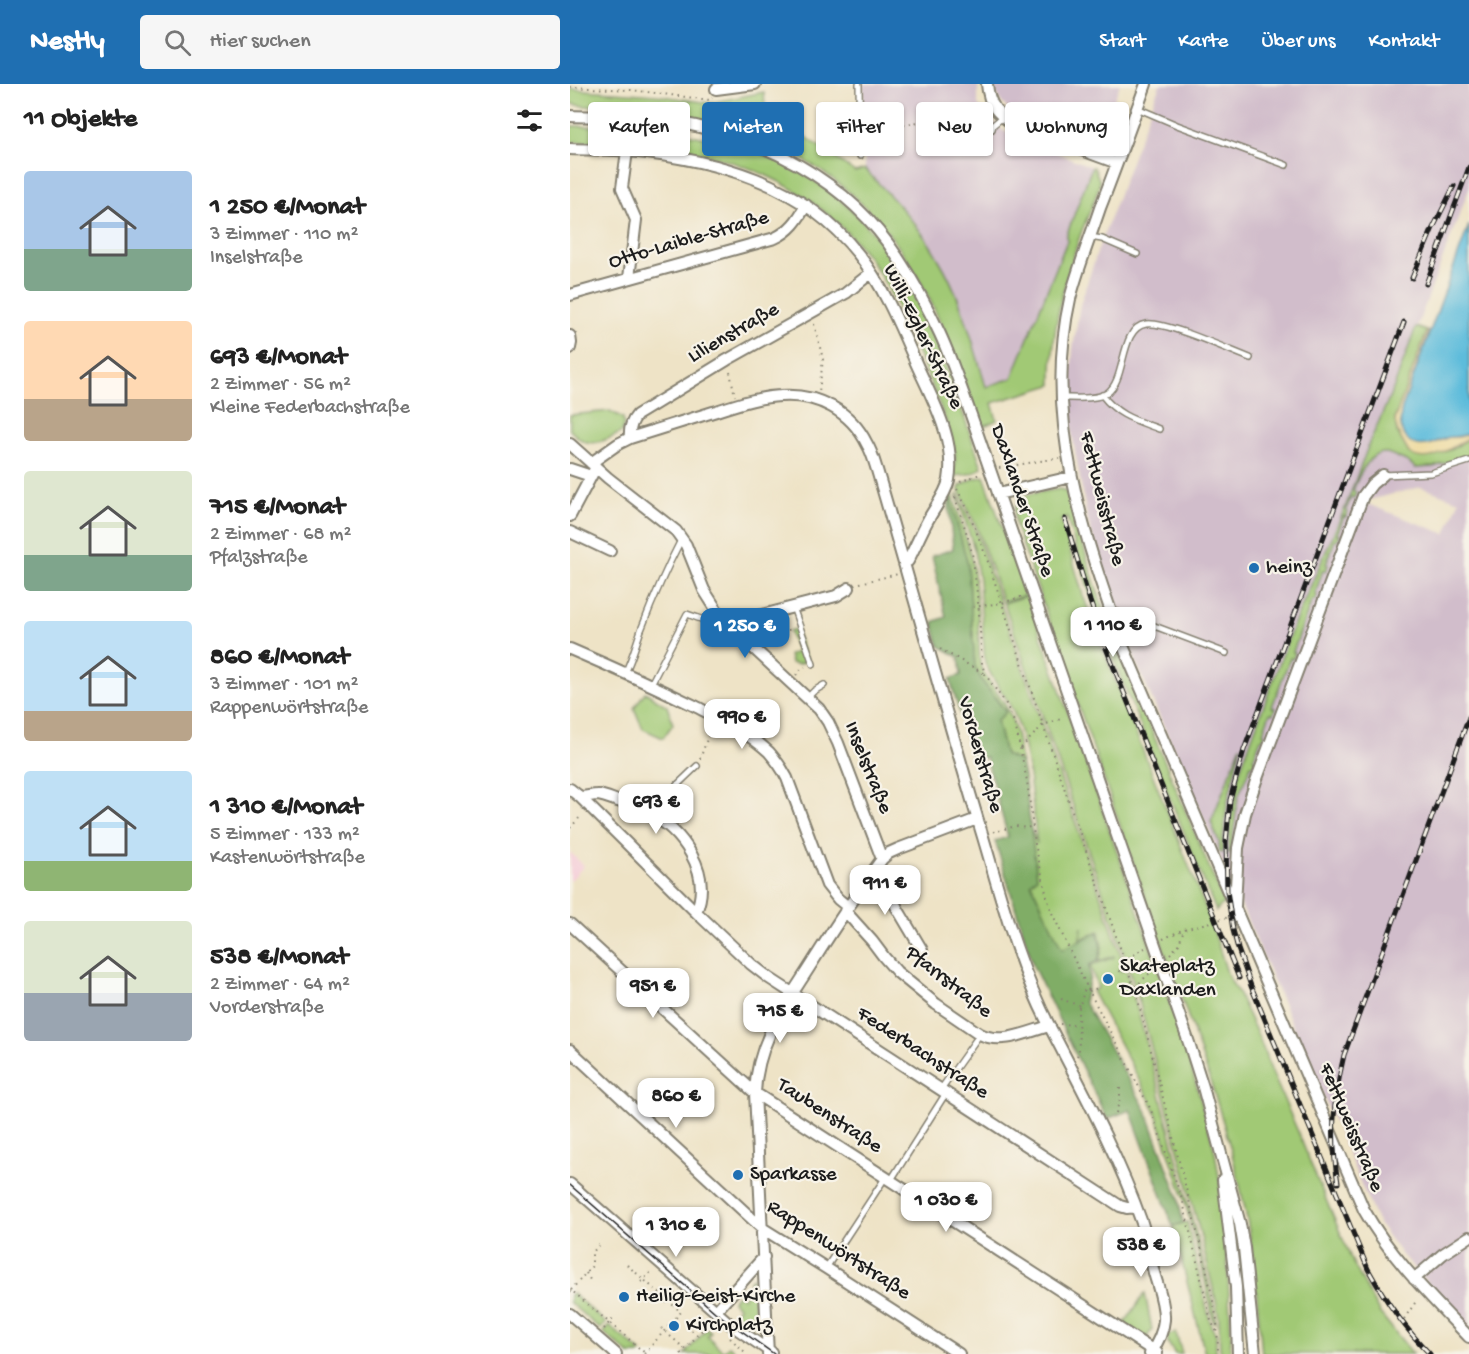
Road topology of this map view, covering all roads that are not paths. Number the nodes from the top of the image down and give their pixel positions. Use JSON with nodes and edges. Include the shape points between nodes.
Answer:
{"nodes":[{"id":1,"x":755,"y":84,"type":"edge"},
{"id":2,"x":859,"y":84,"type":"edge"},
{"id":3,"x":987,"y":84,"type":"edge"},
{"id":4,"x":1146,"y":84,"type":"edge"},
{"id":5,"x":716,"y":89,"type":"road end"},
{"id":6,"x":859,"y":102,"type":"edge"},
{"id":7,"x":1137,"y":108,"type":"junction"},
{"id":8,"x":573,"y":115,"type":"edge"},
{"id":9,"x":1003,"y":117,"type":"junction"},
{"id":10,"x":993,"y":127,"type":"dead end"},
{"id":11,"x":570,"y":149,"type":"edge"},
{"id":12,"x":588,"y":150,"type":"edge"},
{"id":13,"x":626,"y":156,"type":"edge"},
{"id":14,"x":666,"y":156,"type":"edge"},
{"id":15,"x":1117,"y":163,"type":"junction"},
{"id":16,"x":1286,"y":165,"type":"dead end"},
{"id":17,"x":806,"y":205,"type":"junction"},
{"id":18,"x":1090,"y":237,"type":"junction"},
{"id":19,"x":1137,"y":254,"type":"dead end"},
{"id":20,"x":871,"y":273,"type":"junction"},
{"id":21,"x":629,"y":278,"type":"junction"},
{"id":22,"x":570,"y":295,"type":"edge"},
{"id":23,"x":570,"y":336,"type":"edge"},
{"id":24,"x":570,"y":348,"type":"edge"},
{"id":25,"x":1250,"y":358,"type":"dead end"},
{"id":26,"x":1102,"y":395,"type":"junction"},
{"id":27,"x":1062,"y":398,"type":"junction"},
{"id":28,"x":1159,"y":429,"type":"dead end"},
{"id":29,"x":630,"y":438,"type":"junction"},
{"id":30,"x":570,"y":444,"type":"edge"},
{"id":31,"x":1469,"y":461,"type":"edge"},
{"id":32,"x":570,"y":469,"type":"edge"},
{"id":33,"x":593,"y":469,"type":"junction"},
{"id":34,"x":1383,"y":476,"type":"joint"},
{"id":35,"x":1071,"y":477,"type":"junction"},
{"id":36,"x":998,"y":494,"type":"junction"},
{"id":37,"x":570,"y":516,"type":"edge"},
{"id":38,"x":570,"y":532,"type":"edge"},
{"id":39,"x":682,"y":539,"type":"junction"},
{"id":40,"x":610,"y":551,"type":"dead end"},
{"id":41,"x":905,"y":567,"type":"junction"},
{"id":42,"x":849,"y":588,"type":"road end"},
{"id":43,"x":793,"y":606,"type":"junction"},
{"id":44,"x":1110,"y":610,"type":"junction"},
{"id":45,"x":723,"y":620,"type":"junction"},
{"id":46,"x":735,"y":630,"type":"junction"},
{"id":47,"x":570,"y":649,"type":"edge"},
{"id":48,"x":1226,"y":653,"type":"dead end"},
{"id":49,"x":811,"y":665,"type":"road end"},
{"id":50,"x":625,"y":673,"type":"junction"},
{"id":51,"x":651,"y":684,"type":"junction"},
{"id":52,"x":824,"y":685,"type":"dead end"},
{"id":53,"x":808,"y":697,"type":"junction"},
{"id":54,"x":697,"y":766,"type":"road end"},
{"id":55,"x":570,"y":789,"type":"edge"},
{"id":56,"x":580,"y":797,"type":"junction"},
{"id":57,"x":648,"y":813,"type":"junction"},
{"id":58,"x":977,"y":819,"type":"junction"},
{"id":59,"x":879,"y":862,"type":"junction"},
{"id":60,"x":846,"y":909,"type":"junction"},
{"id":61,"x":696,"y":912,"type":"junction"},
{"id":62,"x":1236,"y":912,"type":"junction"},
{"id":63,"x":570,"y":924,"type":"edge"},
{"id":64,"x":922,"y":950,"type":"dead end"},
{"id":65,"x":794,"y":993,"type":"junction"},
{"id":66,"x":1052,"y":1025,"type":"junction"},
{"id":67,"x":980,"y":1034,"type":"junction"},
{"id":68,"x":570,"y":1050,"type":"edge"},
{"id":69,"x":943,"y":1091,"type":"junction"},
{"id":70,"x":755,"y":1093,"type":"junction"},
{"id":71,"x":1220,"y":1153,"type":"junction"},
{"id":72,"x":888,"y":1178,"type":"junction"},
{"id":73,"x":570,"y":1184,"type":"edge"},
{"id":74,"x":1135,"y":1207,"type":"junction"},
{"id":75,"x":762,"y":1228,"type":"junction"},
{"id":76,"x":1469,"y":1237,"type":"edge"},
{"id":77,"x":764,"y":1257,"type":"junction"},
{"id":78,"x":826,"y":1268,"type":"junction"},
{"id":79,"x":1414,"y":1279,"type":"junction"},
{"id":80,"x":716,"y":1311,"type":"junction"},
{"id":81,"x":570,"y":1314,"type":"edge"},
{"id":82,"x":1469,"y":1337,"type":"edge"},
{"id":83,"x":770,"y":1353,"type":"edge"},
{"id":84,"x":1154,"y":1353,"type":"edge"},
{"id":85,"x":616,"y":1354,"type":"edge"},
{"id":86,"x":959,"y":1354,"type":"edge"},
{"id":87,"x":1238,"y":1354,"type":"edge"},
{"id":88,"x":1255,"y":1354,"type":"edge"}],
"edges":[{"from":1,"to":5,"type":"street"},
{"from":2,"to":6,"type":"lane"},
{"from":3,"to":9,"type":"street","via":[[992,106]]},
{"from":4,"to":7,"type":"street","name":"Fettweisstraße"},
{"from":7,"to":15,"type":"street","name":"Fettweisstraße"},
{"from":7,"to":16,"type":"lane"},
{"from":8,"to":36,"type":"street","name":"Daxlander Straße","via":[[669,121],[753,142],[814,173],[844,197],[874,225],[917,288],[941,336]]},
{"from":9,"to":10,"type":"lane"},
{"from":9,"to":15,"type":"street","via":[[1014,125]]},
{"from":11,"to":12,"type":"street","name":"Willi-Egler-Straße"},
{"from":13,"to":21,"type":"street","via":[[622,188],[636,220]]},
{"from":14,"to":17,"type":"street","name":"Willi-Egler-Straße","via":[[724,167],[760,180]]},
{"from":15,"to":18,"type":"street","name":"Fettweisstraße"},
{"from":17,"to":20,"type":"street","name":"Willi-Egler-Straße","via":[[836,230]]},
{"from":17,"to":21,"type":"street","name":"Otto-Laible-Straße","via":[[791,228],[775,238]]},
{"from":18,"to":19,"type":"lane"},
{"from":18,"to":27,"type":"street","name":"Fettweisstraße","via":[[1070,299]]},
{"from":20,"to":29,"type":"street","name":"Lilienstraße","via":[[846,293],[637,415]]},
{"from":20,"to":41,"type":"street","name":"Willi-Egler-Straße","via":[[938,412],[951,455],[949,482]]},
{"from":21,"to":22,"type":"street","name":"Otto-Laible-Straße"},
{"from":23,"to":24,"type":"street"},
{"from":25,"to":26,"type":"lane","via":[[1179,330],[1144,324],[1131,335],[1115,384]]},
{"from":26,"to":27,"type":"lane"},
{"from":26,"to":28,"type":"lane","via":[[1110,406],[1126,416]]},
{"from":27,"to":35,"type":"street","name":"Fettweisstraße"},
{"from":29,"to":33,"type":"street","name":"Vorderstraße","via":[[618,444]]},
{"from":29,"to":41,"type":"street","name":"Vorderstraße","via":[[779,396],[806,397],[832,406],[854,423],[869,446]]},
{"from":30,"to":33,"type":"street","name":"Inselstraße"},
{"from":31,"to":34,"type":"lane","via":[[1431,473]]},
{"from":32,"to":33,"type":"street"},
{"from":33,"to":37,"type":"street"},
{"from":33,"to":39,"type":"street","name":"Inselstraße","via":[[668,524]]},
{"from":34,"to":62,"type":"street","name":"Fettweisstraße","via":[[1363,496],[1256,781],[1238,848]]},
{"from":35,"to":36,"type":"street"},
{"from":35,"to":44,"type":"street","name":"Fettweisstraße"},
{"from":36,"to":71,"type":"street","name":"Daxlander Straße","via":[[1189,1043]]},
{"from":38,"to":40,"type":"street"},
{"from":39,"to":45,"type":"street","name":"Inselstraße","via":[[704,590]]},
{"from":39,"to":50,"type":"lane"},
{"from":41,"to":58,"type":"street","name":"Vorderstraße"},
{"from":42,"to":43,"type":"street","via":[[836,596]]},
{"from":43,"to":46,"type":"street","via":[[749,619]]},
{"from":43,"to":49,"type":"lane"},
{"from":44,"to":48,"type":"lane"},
{"from":44,"to":62,"type":"street","name":"Fettweisstraße"},
{"from":45,"to":46,"type":"street","name":"Inselstraße"},
{"from":45,"to":51,"type":"lane","via":[[709,621],[687,614]]},
{"from":46,"to":53,"type":"street","name":"Inselstraße"},
{"from":47,"to":50,"type":"street","name":"Pfarrstraße"},
{"from":50,"to":51,"type":"street","name":"Pfarrstraße"},
{"from":51,"to":60,"type":"street","name":"Pfarrstraße","via":[[715,716],[770,753],[782,768],[797,802],[827,885]]},
{"from":52,"to":53,"type":"lane"},
{"from":53,"to":59,"type":"street","name":"Inselstraße","via":[[828,722],[838,743]]},
{"from":54,"to":57,"type":"lane"},
{"from":55,"to":56,"type":"street","name":"Federbachstraße"},
{"from":56,"to":57,"type":"street","via":[[600,795]]},
{"from":56,"to":61,"type":"street","name":"Federbachstraße"},
{"from":57,"to":61,"type":"street","via":[[666,825],[690,852],[701,891]]},
{"from":58,"to":59,"type":"street","via":[[898,849]]},
{"from":58,"to":66,"type":"street","name":"Vorderstraße","via":[[1029,980]]},
{"from":59,"to":60,"type":"street"},
{"from":59,"to":64,"type":"street","name":"Inselstraße","via":[[892,898]]},
{"from":60,"to":65,"type":"street"},
{"from":60,"to":67,"type":"street","name":"Pfarrstraße","via":[[897,972]]},
{"from":61,"to":65,"type":"street","name":"Federbachstraße","via":[[751,964]]},
{"from":62,"to":79,"type":"street","name":"Fettweisstraße","via":[[1364,1210]]},
{"from":63,"to":70,"type":"street","name":"Taubenstraße"},
{"from":65,"to":69,"type":"street","name":"Federbachstraße"},
{"from":65,"to":70,"type":"street","via":[[763,1048]]},
{"from":66,"to":67,"type":"street","name":"Pfarrstraße","via":[[1000,1039]]},
{"from":66,"to":74,"type":"street","name":"Vorderstraße"},
{"from":67,"to":69,"type":"lane"},
{"from":68,"to":75,"type":"street","name":"Rappenwörtstraße"},
{"from":69,"to":72,"type":"lane"},
{"from":69,"to":74,"type":"street","name":"Federbachstraße","via":[[1120,1206]]},
{"from":70,"to":72,"type":"street","name":"Taubenstraße"},
{"from":70,"to":75,"type":"street"},
{"from":71,"to":87,"type":"street","name":"Daxlander Straße","via":[[1236,1287]]},
{"from":71,"to":88,"type":"street","name":"Daxlander Straße","via":[[1241,1232]]},
{"from":72,"to":78,"type":"lane"},
{"from":72,"to":84,"type":"street","name":"Taubenstraße"},
{"from":73,"to":80,"type":"street"},
{"from":74,"to":84,"type":"street","name":"Vorderstraße","via":[[1164,1316]]},
{"from":75,"to":77,"type":"street"},
{"from":75,"to":78,"type":"street","name":"Rappenwörtstraße"},
{"from":76,"to":79,"type":"street"},
{"from":77,"to":80,"type":"street"},
{"from":77,"to":83,"type":"street"},
{"from":78,"to":86,"type":"street","name":"Rappenwörtstraße"},
{"from":79,"to":82,"type":"street","name":"Fettweisstraße"},
{"from":80,"to":83,"type":"street"},
{"from":81,"to":85,"type":"street"}]}
